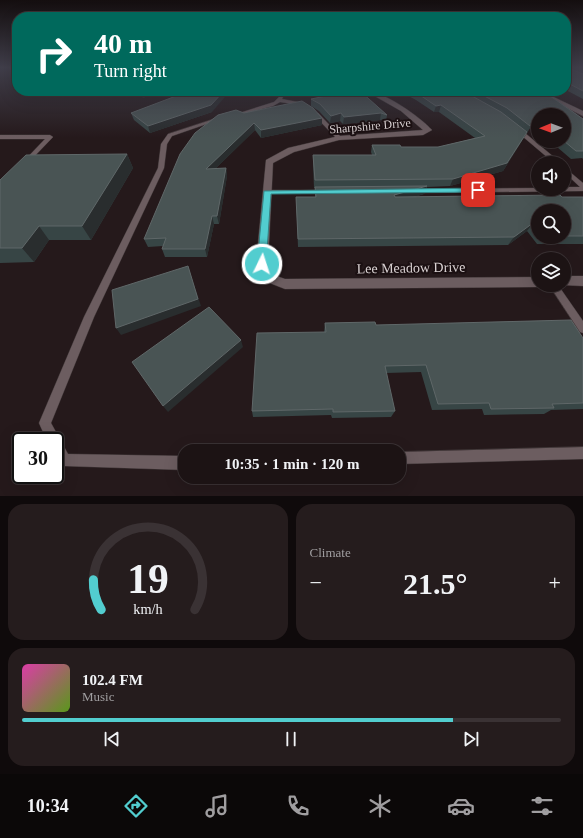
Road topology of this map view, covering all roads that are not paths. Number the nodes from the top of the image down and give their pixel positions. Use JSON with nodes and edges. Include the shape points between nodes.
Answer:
{"nodes":[{"id":1,"x":280,"y":96,"type":"edge"},
{"id":2,"x":378,"y":96,"type":"edge"},
{"id":3,"x":546,"y":96,"type":"edge"},
{"id":4,"x":278,"y":100,"type":"junction"},
{"id":5,"x":583,"y":114,"type":"edge"},
{"id":6,"x":513,"y":126,"type":"edge"},
{"id":7,"x":0,"y":137,"type":"edge"},
{"id":8,"x":339,"y":138,"type":"junction"},
{"id":9,"x":549,"y":156,"type":"edge"},
{"id":10,"x":18,"y":169,"type":"edge"},
{"id":11,"x":571,"y":176,"type":"edge"},
{"id":12,"x":583,"y":188,"type":"edge"},
{"id":13,"x":407,"y":191,"type":"edge"},
{"id":14,"x":267,"y":192,"type":"junction"},
{"id":15,"x":337,"y":192,"type":"edge"},
{"id":16,"x":571,"y":281,"type":"edge"},
{"id":17,"x":583,"y":281,"type":"edge"},
{"id":18,"x":531,"y":282,"type":"edge"},
{"id":19,"x":558,"y":292,"type":"edge"},
{"id":20,"x":583,"y":329,"type":"edge"},
{"id":21,"x":50,"y":432,"type":"edge"},
{"id":22,"x":583,"y":453,"type":"edge"},
{"id":23,"x":406,"y":458,"type":"edge"},
{"id":24,"x":64,"y":460,"type":"edge"},
{"id":25,"x":178,"y":463,"type":"edge"}],
"edges":[{"from":1,"to":4,"type":"lane"},
{"from":2,"to":8,"type":"street","name":"Sharpshire Drive","via":[[403,110],[428,130],[423,134]]},
{"from":3,"to":5,"type":"street"},
{"from":4,"to":8,"type":"lane","via":[[301,104],[316,113]]},
{"from":4,"to":21,"type":"lane","via":[[271,105],[170,135],[167,139],[161,168],[89,317],[45,423]]},
{"from":6,"to":9,"type":"lane"},
{"from":7,"to":10,"type":"lane","via":[[50,137]]},
{"from":8,"to":14,"type":"street","name":"Sharpshire Drive","via":[[291,150],[269,162]]},
{"from":11,"to":12,"type":"lane"},
{"from":12,"to":13,"type":"lane"},
{"from":14,"to":15,"type":"lane"},
{"from":14,"to":18,"type":"street","name":"Lee Meadow Drive","via":[[262,264],[266,277],[285,284]]},
{"from":16,"to":17,"type":"street"},
{"from":19,"to":20,"type":"lane"},
{"from":22,"to":23,"type":"lane"},
{"from":24,"to":25,"type":"lane"}]}
